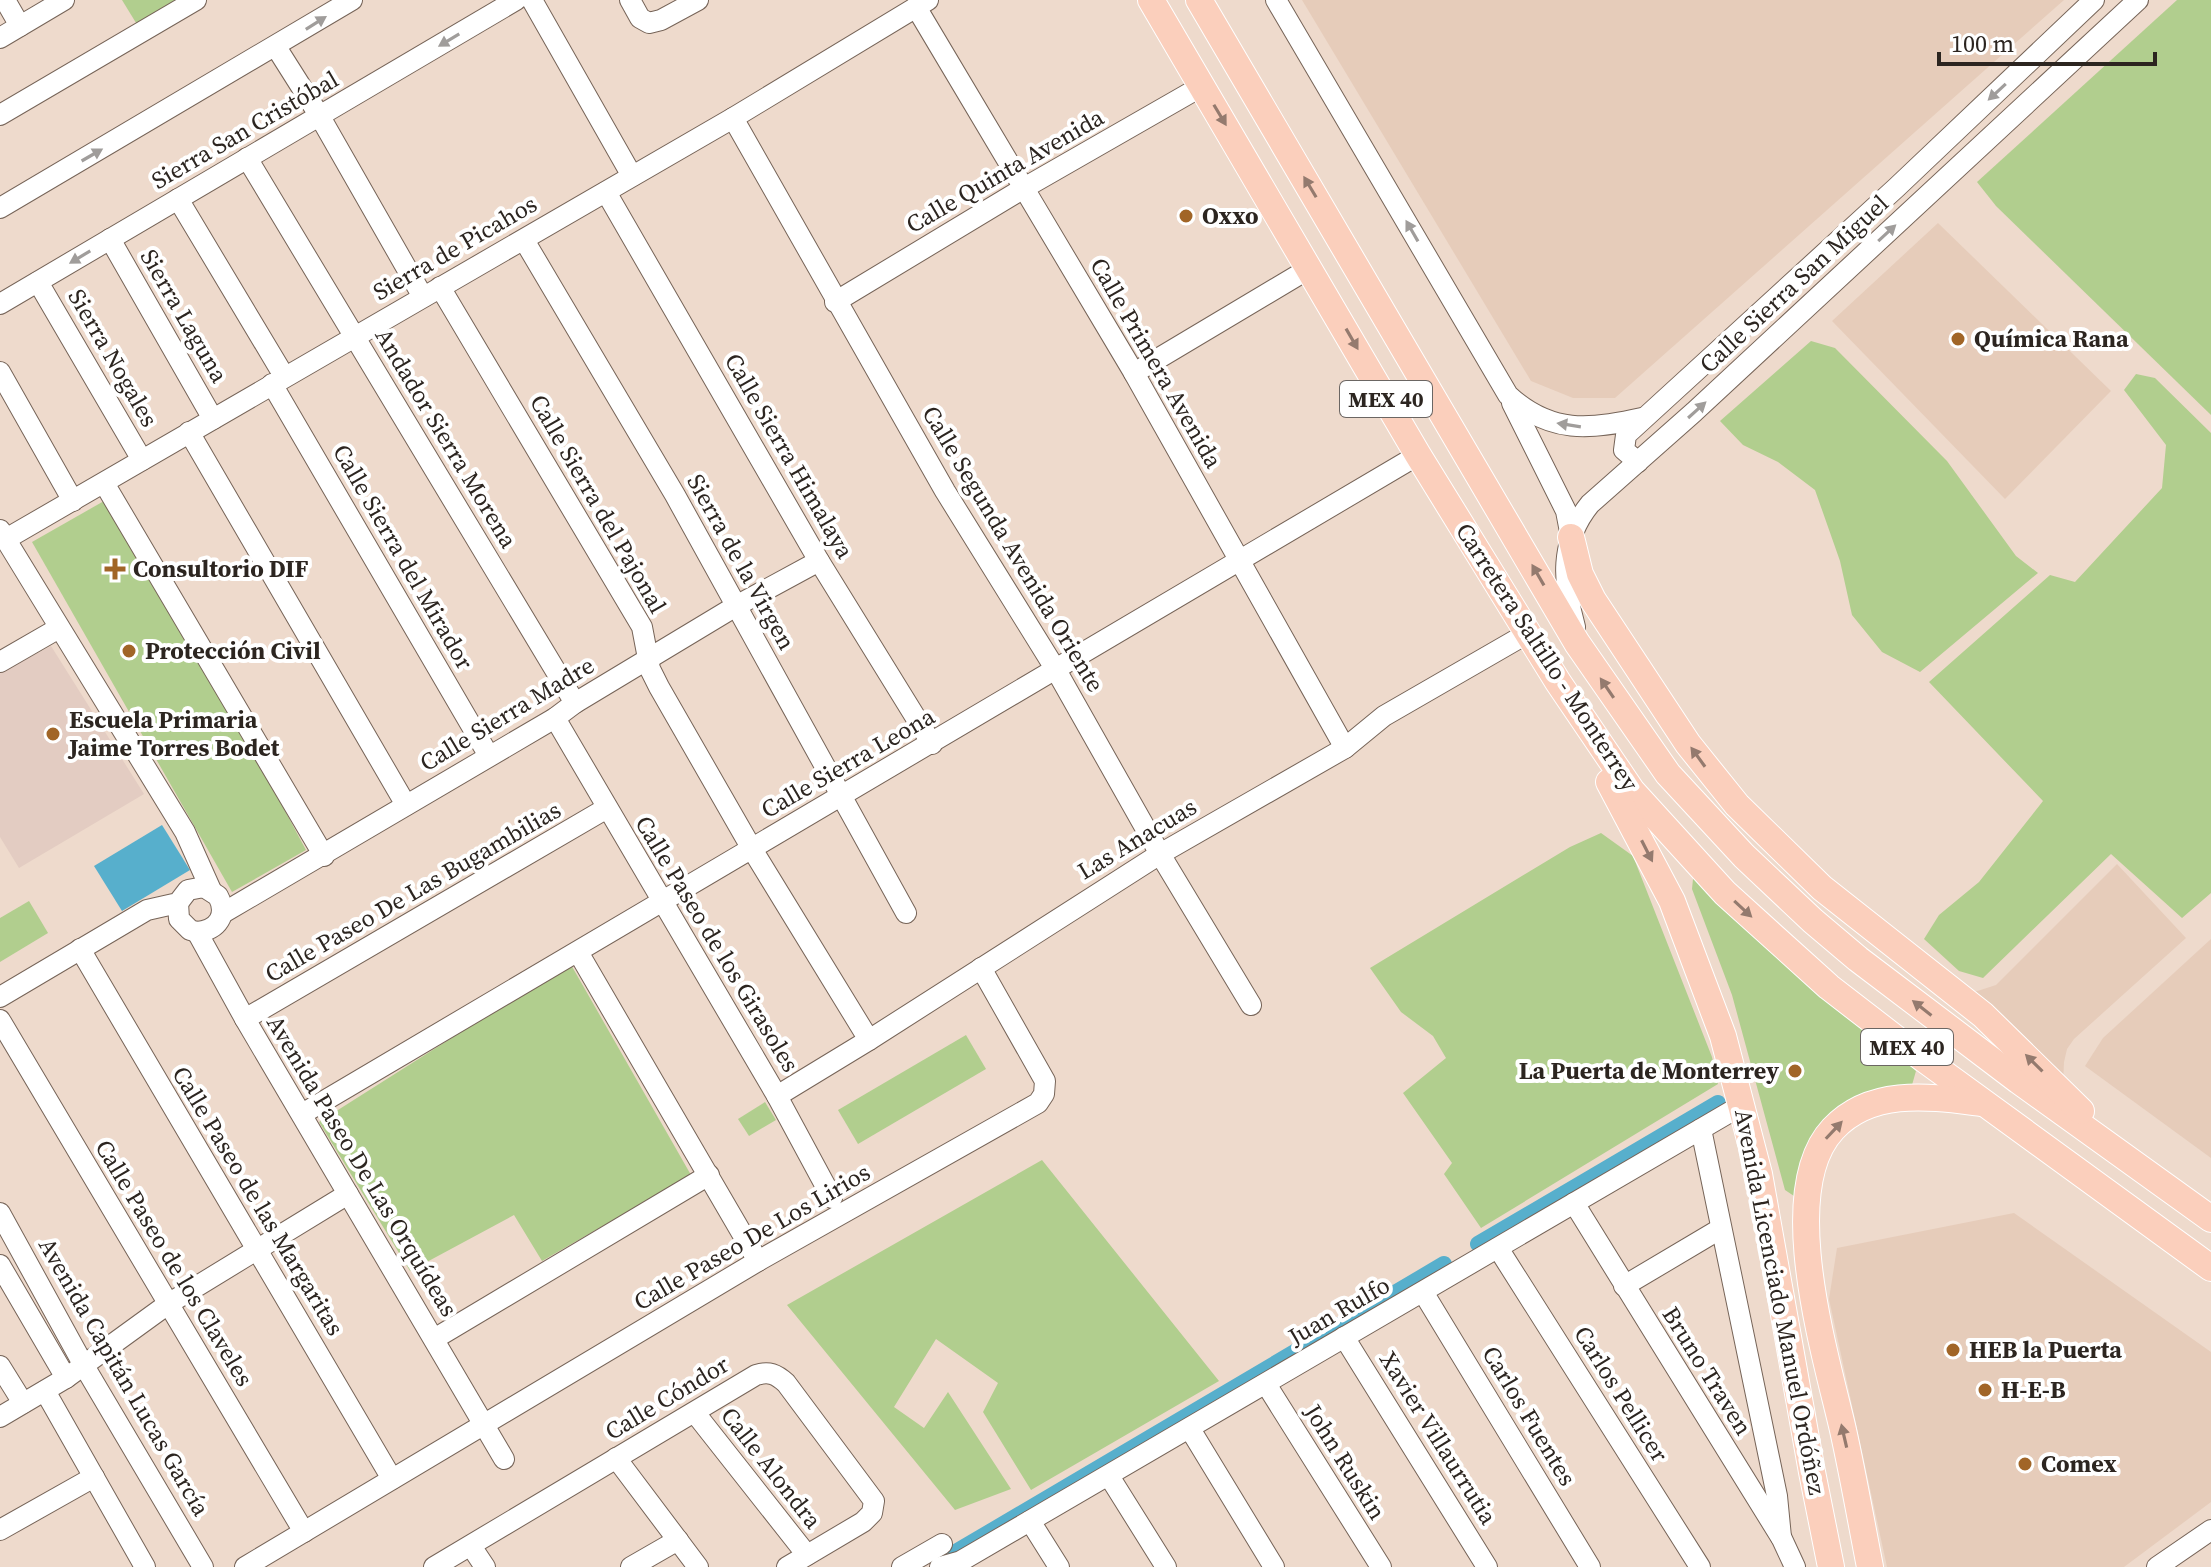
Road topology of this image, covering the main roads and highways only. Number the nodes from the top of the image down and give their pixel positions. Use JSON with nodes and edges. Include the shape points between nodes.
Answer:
{"nodes":[{"id":1,"x":1151,"y":0,"type":"edge"},
{"id":2,"x":1199,"y":0,"type":"edge"},
{"id":3,"x":1571,"y":537,"type":"road end"},
{"id":4,"x":1589,"y":730,"type":"junction"},
{"id":5,"x":1668,"y":774,"type":"junction"},
{"id":6,"x":1822,"y":888,"type":"junction"},
{"id":7,"x":1987,"y":1104,"type":"junction"},
{"id":8,"x":2011,"y":1122,"type":"junction"},
{"id":9,"x":2128,"y":1159,"type":"junction"},
{"id":10,"x":1759,"y":1174,"type":"junction"},
{"id":11,"x":1810,"y":1180,"type":"junction"},
{"id":12,"x":2205,"y":1212,"type":"edge"},
{"id":13,"x":2211,"y":1248,"type":"edge"},
{"id":14,"x":2211,"y":1268,"type":"edge"},
{"id":15,"x":1812,"y":1472,"type":"junction"},
{"id":16,"x":1857,"y":1492,"type":"junction"},
{"id":17,"x":1861,"y":1519,"type":"junction"},
{"id":18,"x":1825,"y":1529,"type":"junction"},
{"id":19,"x":1831,"y":1567,"type":"edge"},
{"id":20,"x":1870,"y":1567,"type":"edge"}],
"edges":[{"from":1,"to":4,"type":"main road","name":"Carretera Saltillo - Monterrey","number":"MEX 40","one_way":true,"via":[[1418,455]]},
{"from":5,"to":2,"type":"main road","name":"Carretera Saltillo - Monterrey","number":"MEX 40","one_way":true,"via":[[1577,643]]},
{"from":6,"to":3,"type":"main road","one_way":true,"via":[[1737,805],[1688,744],[1586,587]]},
{"from":4,"to":7,"type":"main road","name":"Carretera Saltillo - Monterrey","number":"MEX 40","one_way":true,"via":[[1632,791],[1725,893],[1873,1021]]},
{"from":4,"to":10,"type":"main road","name":"Avenida Licenciado Manuel Ordóñez","one_way":true,"via":[[1683,929],[1723,1036]]},
{"from":5,"to":6,"type":"main road","via":[[1728,813]]},
{"from":9,"to":5,"type":"main road","name":"Carretera Saltillo - Monterrey","number":"MEX 40","one_way":true,"via":[[1824,930],[1744,856]]},
{"from":9,"to":6,"type":"main road","one_way":true,"via":[[1983,1015]]},
{"from":7,"to":8,"type":"main road","name":"Carretera Saltillo - Monterrey","number":"MEX 40"},
{"from":11,"to":7,"type":"main road","name":"Avenida Licenciado Manuel Ordóñez","one_way":true,"via":[[1826,1138],[1861,1108],[1910,1097]]},
{"from":8,"to":13,"type":"main road","via":[[2103,1171]]},
{"from":8,"to":14,"type":"main road","name":"Carretera Saltillo - Monterrey","number":"MEX 40"},
{"from":9,"to":12,"type":"main road","name":"Carretera Saltillo - Monterrey","number":"MEX 40"},
{"from":10,"to":11,"type":"main road","via":[[1777,1195],[1791,1200],[1802,1196]]},
{"from":10,"to":15,"type":"main road","name":"Avenida Licenciado Manuel Ordóñez"},
{"from":16,"to":11,"type":"main road","name":"Avenida Licenciado Manuel Ordóñez","one_way":true,"via":[[1812,1294],[1806,1226]]},
{"from":15,"to":16,"type":"main road","via":[[1839,1489]]},
{"from":15,"to":18,"type":"main road","name":"Avenida Licenciado Manuel Ordóñez"},
{"from":16,"to":17,"type":"main road","name":"Avenida Licenciado Manuel Ordóñez"},
{"from":17,"to":18,"type":"main road"},
{"from":17,"to":20,"type":"main road","name":"Avenida Licenciado Manuel Ordóñez"},
{"from":18,"to":19,"type":"main road","name":"Avenida Licenciado Manuel Ordóñez"}]}
